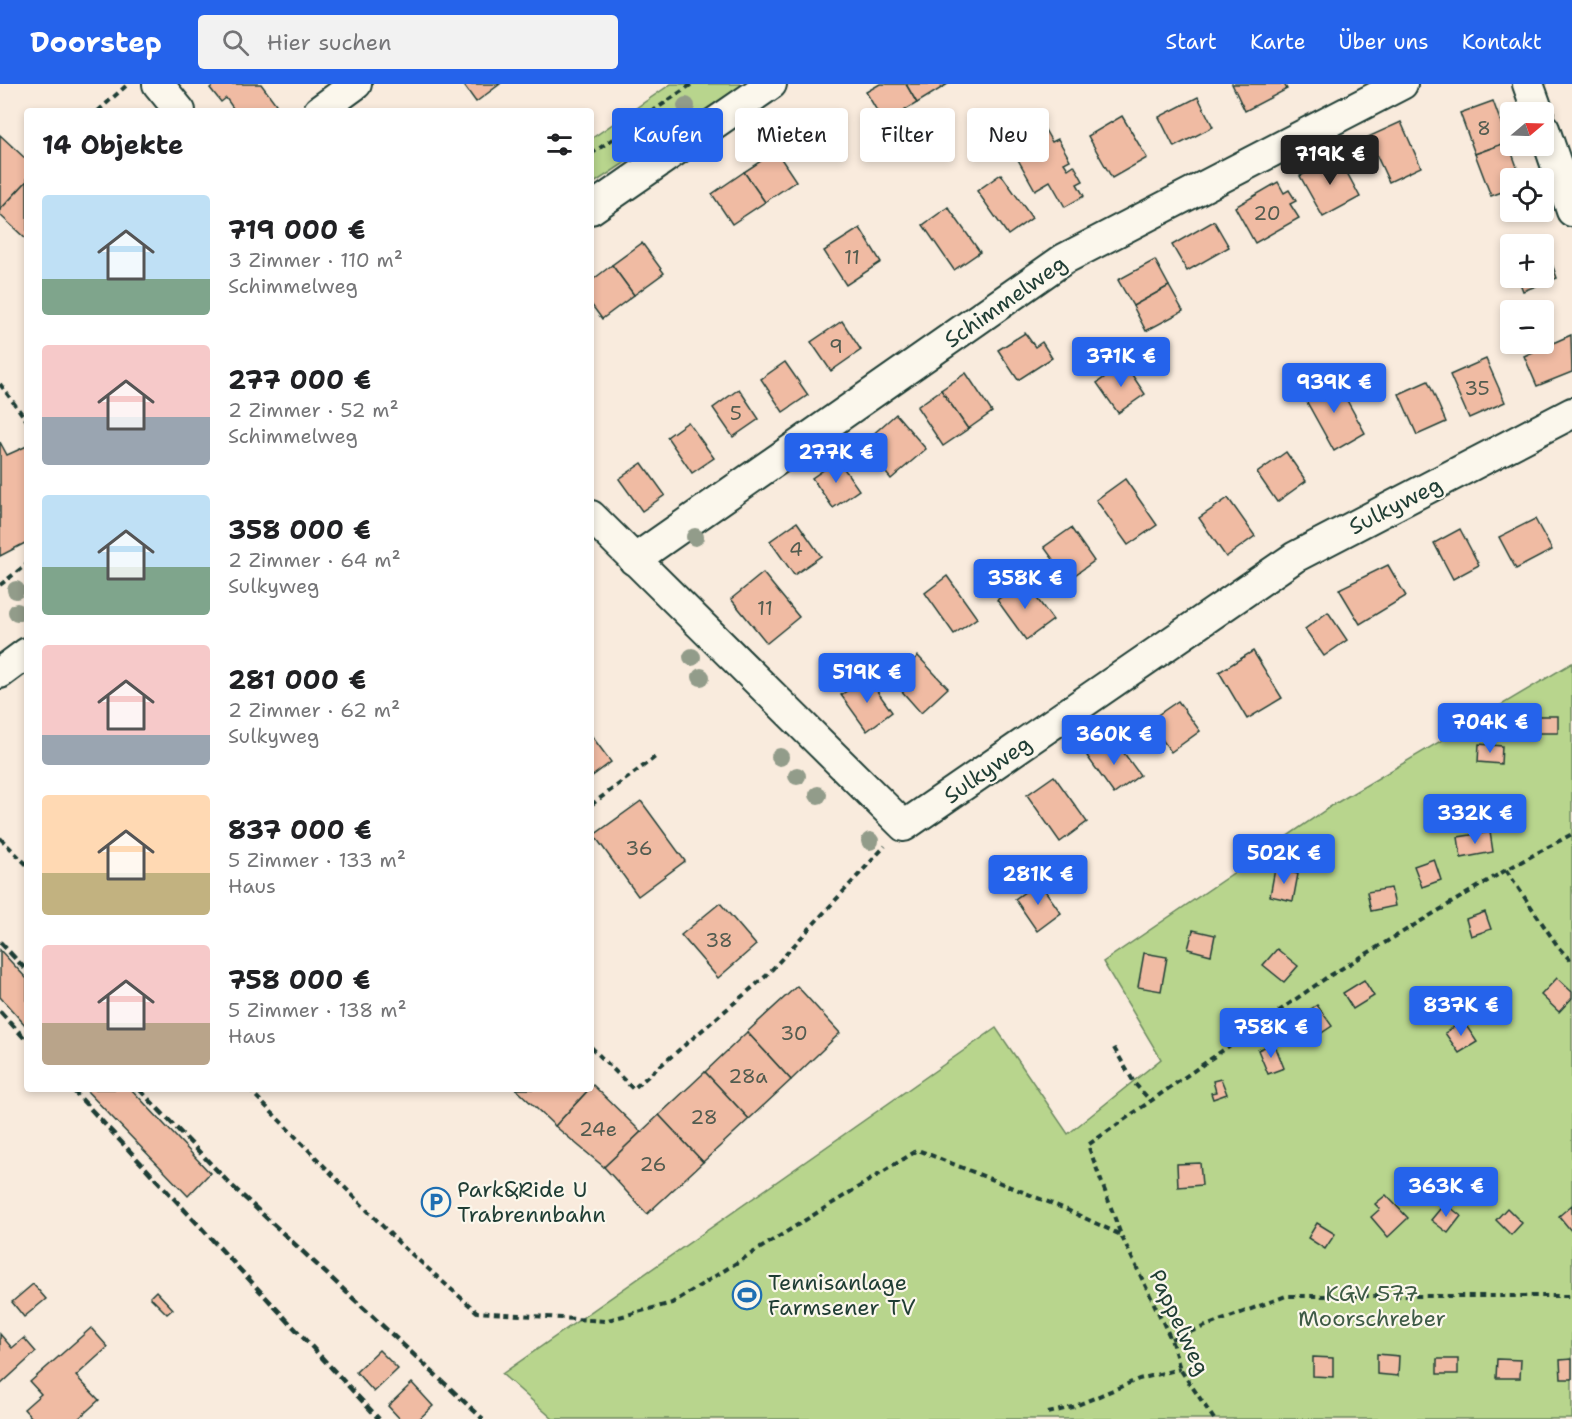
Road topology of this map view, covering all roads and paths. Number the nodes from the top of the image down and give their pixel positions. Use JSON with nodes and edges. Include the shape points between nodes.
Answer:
{"nodes":[{"id":1,"x":128,"y":84,"type":"edge"},
{"id":2,"x":158,"y":84,"type":"edge"},
{"id":3,"x":356,"y":84,"type":"edge"},
{"id":4,"x":692,"y":84,"type":"edge"},
{"id":5,"x":771,"y":84,"type":"edge"},
{"id":6,"x":1402,"y":84,"type":"edge"},
{"id":7,"x":1528,"y":84,"type":"edge"},
{"id":8,"x":1534,"y":102,"type":"edge"},
{"id":9,"x":101,"y":108,"type":"edge"},
{"id":10,"x":178,"y":108,"type":"edge"},
{"id":11,"x":324,"y":108,"type":"edge"},
{"id":12,"x":594,"y":152,"type":"edge"},
{"id":13,"x":1553,"y":156,"type":"edge"},
{"id":14,"x":594,"y":207,"type":"edge"},
{"id":15,"x":1572,"y":211,"type":"edge"},
{"id":16,"x":0,"y":384,"type":"edge"},
{"id":17,"x":1572,"y":413,"type":"edge"},
{"id":18,"x":24,"y":417,"type":"edge"},
{"id":19,"x":594,"y":519,"type":"edge"},
{"id":20,"x":634,"y":560,"type":"junction"},
{"id":21,"x":24,"y":566,"type":"edge"},
{"id":22,"x":0,"y":585,"type":"edge"},
{"id":23,"x":24,"y":655,"type":"edge"},
{"id":24,"x":0,"y":673,"type":"edge"},
{"id":25,"x":658,"y":755,"type":"dead end"},
{"id":26,"x":594,"y":804,"type":"edge"},
{"id":27,"x":1572,"y":834,"type":"edge"},
{"id":28,"x":0,"y":838,"type":"edge"},
{"id":29,"x":887,"y":844,"type":"dead end"},
{"id":30,"x":24,"y":862,"type":"edge"},
{"id":31,"x":1506,"y":870,"type":"junction"},
{"id":32,"x":1572,"y":962,"type":"edge"},
{"id":33,"x":1114,"y":1048,"type":"dead end"},
{"id":34,"x":594,"y":1050,"type":"edge"},
{"id":35,"x":252,"y":1092,"type":"edge"},
{"id":36,"x":1150,"y":1100,"type":"junction"},
{"id":37,"x":1121,"y":1235,"type":"junction"},
{"id":38,"x":1572,"y":1296,"type":"edge"},
{"id":39,"x":1171,"y":1339,"type":"junction"},
{"id":40,"x":1180,"y":1369,"type":"junction"},
{"id":41,"x":1048,"y":1413,"type":"dead end"},
{"id":42,"x":1214,"y":1419,"type":"edge"}],
"edges":[{"from":1,"to":9,"type":"path"},
{"from":2,"to":10,"type":"street"},
{"from":3,"to":11,"type":"street"},
{"from":4,"to":12,"type":"path"},
{"from":5,"to":14,"type":"street"},
{"from":6,"to":20,"type":"street","name":"Schimmelweg","via":[[1064,259]]},
{"from":7,"to":8,"type":"street"},
{"from":13,"to":15,"type":"street"},
{"from":16,"to":18,"type":"path"},
{"from":17,"to":20,"type":"street","name":"Sulkyweg","via":[[1294,557],[904,826]]},
{"from":19,"to":20,"type":"street","name":"Sulkyweg"},
{"from":21,"to":22,"type":"path"},
{"from":23,"to":24,"type":"street"},
{"from":25,"to":26,"type":"path"},
{"from":27,"to":31,"type":"path"},
{"from":28,"to":30,"type":"path"},
{"from":29,"to":34,"type":"path","via":[[766,976],[633,1089]]},
{"from":31,"to":32,"type":"path"},
{"from":31,"to":36,"type":"path","via":[[1326,978]]},
{"from":33,"to":36,"type":"path","via":[[1135,1084]]},
{"from":35,"to":37,"type":"path","via":[[399,1243],[477,1312],[604,1321],[672,1303],[918,1150]]},
{"from":36,"to":37,"type":"path","name":"Pappelweg","via":[[1088,1145]]},
{"from":37,"to":39,"type":"path","name":"Pappelweg"},
{"from":38,"to":39,"type":"path","via":[[1286,1296]]},
{"from":39,"to":40,"type":"path","name":"Pappelweg"},
{"from":40,"to":41,"type":"path","via":[[1139,1379],[1073,1407]]},
{"from":40,"to":42,"type":"path","name":"Pappelweg"}]}
